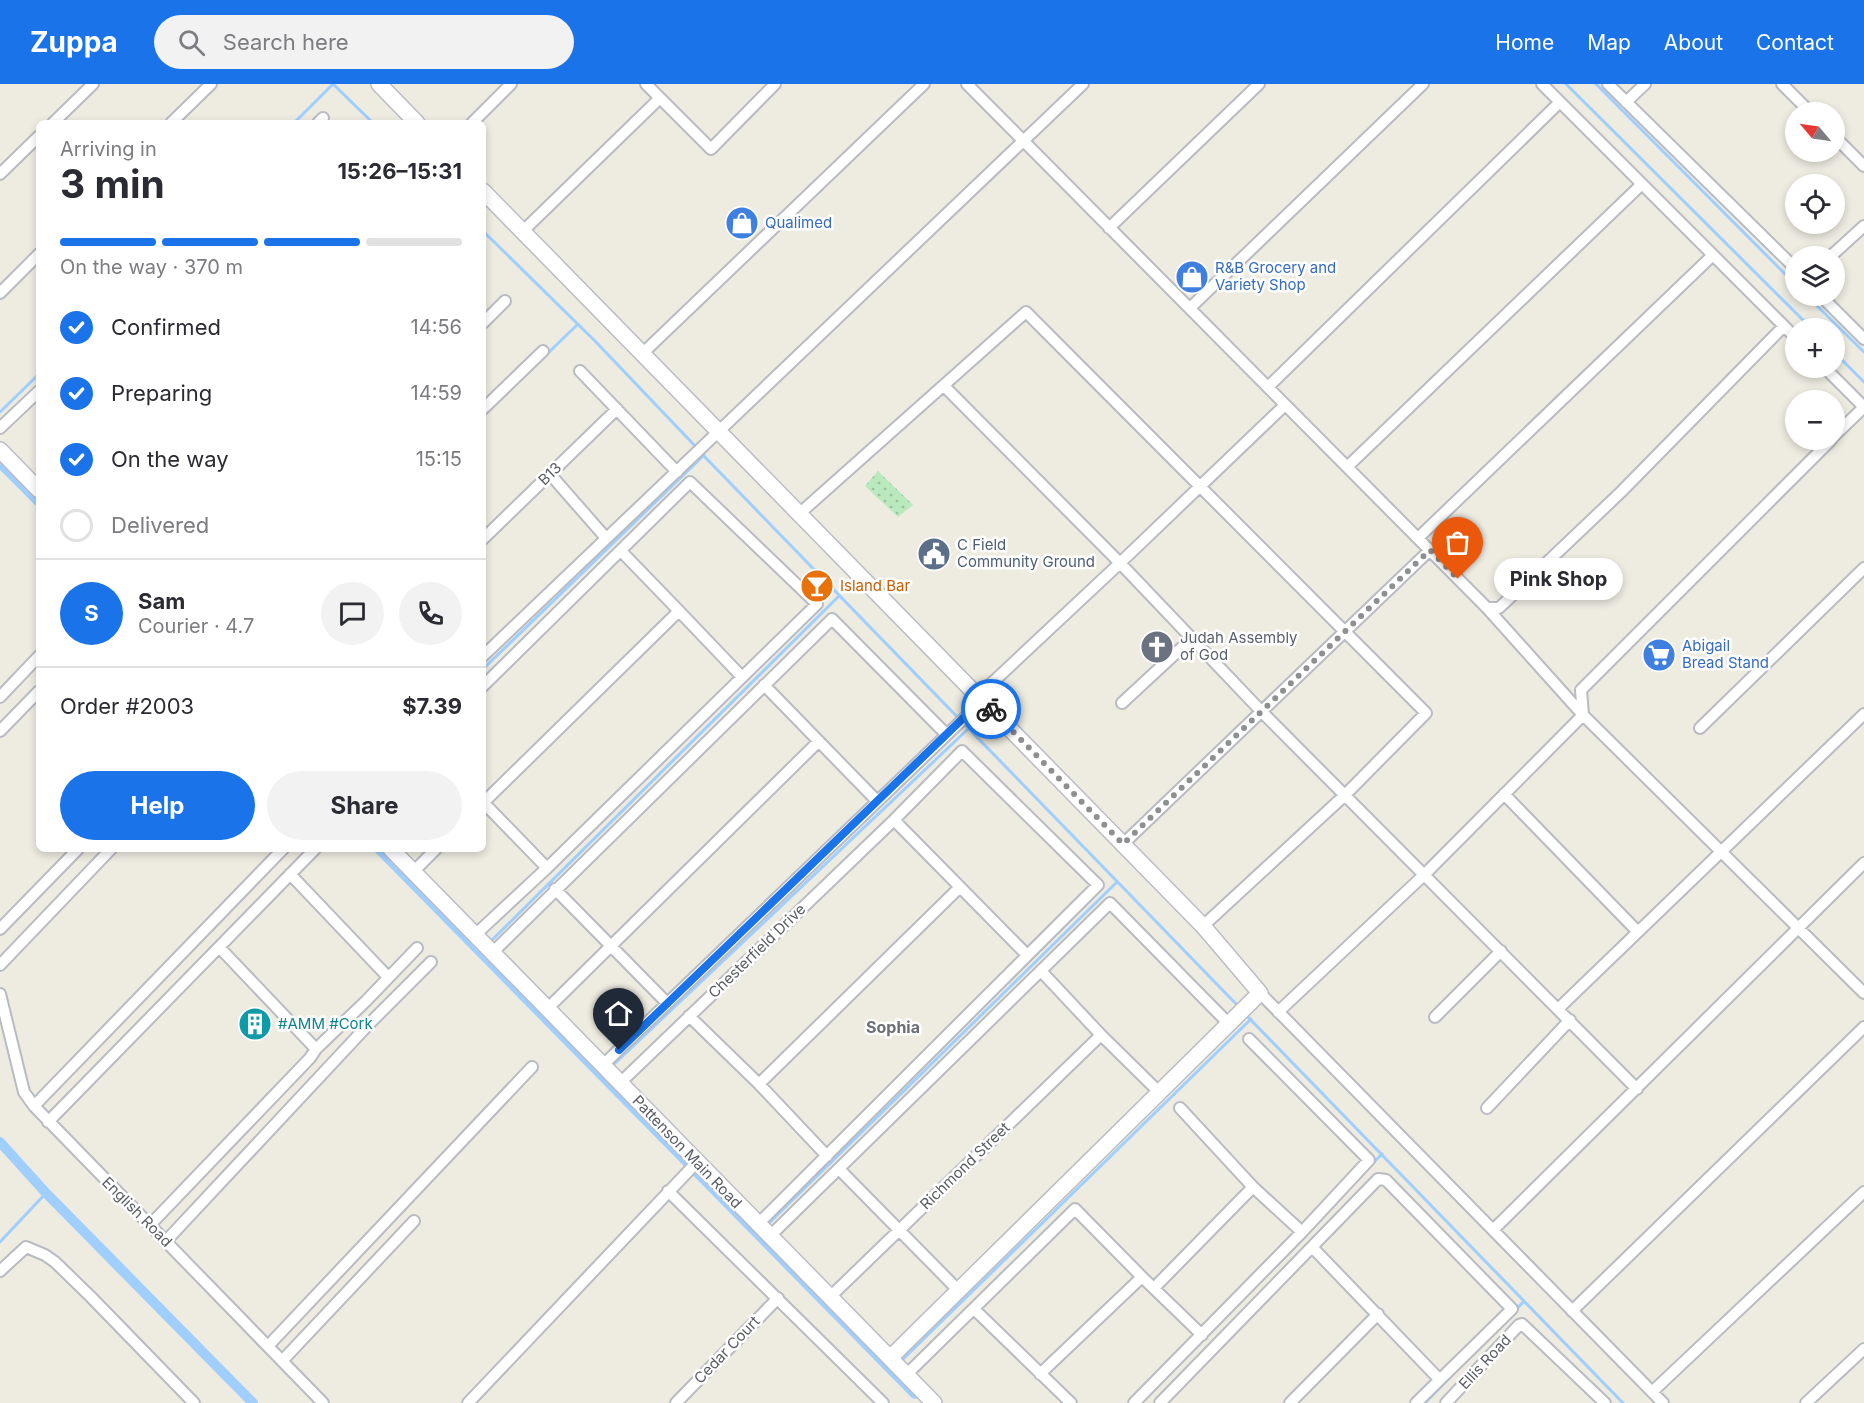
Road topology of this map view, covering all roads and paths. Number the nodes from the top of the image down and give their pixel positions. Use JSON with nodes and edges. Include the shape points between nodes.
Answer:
{"nodes":[{"id":1,"x":93,"y":84,"type":"edge"},
{"id":2,"x":211,"y":84,"type":"edge"},
{"id":3,"x":379,"y":84,"type":"edge"},
{"id":4,"x":511,"y":84,"type":"edge"},
{"id":5,"x":646,"y":84,"type":"edge"},
{"id":6,"x":775,"y":84,"type":"edge"},
{"id":7,"x":924,"y":84,"type":"edge"},
{"id":8,"x":967,"y":84,"type":"edge"},
{"id":9,"x":1083,"y":84,"type":"edge"},
{"id":10,"x":1259,"y":84,"type":"edge"},
{"id":11,"x":1423,"y":84,"type":"edge"},
{"id":12,"x":1542,"y":84,"type":"edge"},
{"id":13,"x":1608,"y":84,"type":"edge"},
{"id":14,"x":1645,"y":84,"type":"edge"},
{"id":15,"x":1782,"y":84,"type":"edge"},
{"id":16,"x":660,"y":98,"type":"junction"},
{"id":17,"x":1560,"y":102,"type":"junction"},
{"id":18,"x":1626,"y":102,"type":"junction"},
{"id":19,"x":1800,"y":102,"type":"edge"},
{"id":20,"x":56,"y":120,"type":"edge"},
{"id":21,"x":174,"y":120,"type":"edge"},
{"id":22,"x":414,"y":120,"type":"edge"},
{"id":23,"x":475,"y":120,"type":"edge"},
{"id":24,"x":36,"y":139,"type":"edge"},
{"id":25,"x":1023,"y":141,"type":"junction"},
{"id":26,"x":1845,"y":147,"type":"edge"},
{"id":27,"x":1864,"y":166,"type":"edge"},
{"id":28,"x":0,"y":174,"type":"edge"},
{"id":29,"x":1642,"y":184,"type":"junction"},
{"id":30,"x":486,"y":194,"type":"edge"},
{"id":31,"x":1864,"y":226,"type":"edge"},
{"id":32,"x":1109,"y":228,"type":"junction"},
{"id":33,"x":523,"y":231,"type":"junction"},
{"id":34,"x":1842,"y":246,"type":"edge"},
{"id":35,"x":1713,"y":255,"type":"junction"},
{"id":36,"x":36,"y":257,"type":"edge"},
{"id":37,"x":1785,"y":258,"type":"edge"},
{"id":38,"x":0,"y":293,"type":"edge"},
{"id":39,"x":505,"y":301,"type":"dead end"},
{"id":40,"x":1832,"y":306,"type":"edge"},
{"id":41,"x":1190,"y":308,"type":"junction"},
{"id":42,"x":486,"y":320,"type":"edge"},
{"id":43,"x":1784,"y":326,"type":"joint"},
{"id":44,"x":1862,"y":332,"type":"edge"},
{"id":45,"x":543,"y":351,"type":"dead end"},
{"id":46,"x":643,"y":352,"type":"junction"},
{"id":47,"x":580,"y":370,"type":"dead end"},
{"id":48,"x":1835,"y":378,"type":"edge"},
{"id":49,"x":944,"y":386,"type":"junction"},
{"id":50,"x":1268,"y":387,"type":"junction"},
{"id":51,"x":36,"y":394,"type":"edge"},
{"id":52,"x":1285,"y":405,"type":"junction"},
{"id":53,"x":486,"y":406,"type":"edge"},
{"id":54,"x":1864,"y":407,"type":"edge"},
{"id":55,"x":617,"y":409,"type":"junction"},
{"id":56,"x":1845,"y":426,"type":"edge"},
{"id":57,"x":0,"y":429,"type":"edge"},
{"id":58,"x":720,"y":432,"type":"junction"},
{"id":59,"x":0,"y":450,"type":"edge"},
{"id":60,"x":1821,"y":450,"type":"edge"},
{"id":61,"x":1347,"y":467,"type":"junction"},
{"id":62,"x":677,"y":472,"type":"junction"},
{"id":63,"x":550,"y":474,"type":"junction"},
{"id":64,"x":1200,"y":486,"type":"junction"},
{"id":65,"x":36,"y":487,"type":"edge"},
{"id":66,"x":800,"y":514,"type":"junction"},
{"id":67,"x":486,"y":536,"type":"edge"},
{"id":68,"x":606,"y":538,"type":"junction"},
{"id":69,"x":1418,"y":538,"type":"junction"},
{"id":70,"x":1430,"y":550,"type":"junction"},
{"id":71,"x":621,"y":551,"type":"junction"},
{"id":72,"x":1120,"y":563,"type":"junction"},
{"id":73,"x":1864,"y":568,"type":"edge"},
{"id":74,"x":1487,"y":608,"type":"junction"},
{"id":75,"x":679,"y":611,"type":"junction"},
{"id":76,"x":1346,"y":631,"type":"junction"},
{"id":77,"x":1191,"y":639,"type":"junction"},
{"id":78,"x":486,"y":653,"type":"edge"},
{"id":79,"x":36,"y":659,"type":"edge"},
{"id":80,"x":742,"y":677,"type":"junction"},
{"id":81,"x":486,"y":683,"type":"edge"},
{"id":82,"x":764,"y":685,"type":"junction"},
{"id":83,"x":36,"y":694,"type":"edge"},
{"id":84,"x":0,"y":697,"type":"edge"},
{"id":85,"x":980,"y":698,"type":"junction"},
{"id":86,"x":1122,"y":703,"type":"dead end"},
{"id":87,"x":1261,"y":711,"type":"junction"},
{"id":88,"x":1864,"y":714,"type":"edge"},
{"id":89,"x":1583,"y":715,"type":"junction"},
{"id":90,"x":1700,"y":728,"type":"dead end"},
{"id":91,"x":0,"y":730,"type":"edge"},
{"id":92,"x":946,"y":734,"type":"junction"},
{"id":93,"x":819,"y":741,"type":"junction"},
{"id":94,"x":1504,"y":794,"type":"junction"},
{"id":95,"x":1345,"y":795,"type":"junction"},
{"id":96,"x":486,"y":800,"type":"edge"},
{"id":97,"x":877,"y":801,"type":"junction"},
{"id":98,"x":486,"y":806,"type":"edge"},
{"id":99,"x":894,"y":820,"type":"junction"},
{"id":100,"x":1123,"y":844,"type":"junction"},
{"id":101,"x":1722,"y":851,"type":"junction"},
{"id":102,"x":75,"y":852,"type":"edge"},
{"id":103,"x":108,"y":852,"type":"edge"},
{"id":104,"x":280,"y":852,"type":"edge"},
{"id":105,"x":312,"y":852,"type":"edge"},
{"id":106,"x":394,"y":852,"type":"edge"},
{"id":107,"x":433,"y":852,"type":"edge"},
{"id":108,"x":1864,"y":863,"type":"edge"},
{"id":109,"x":547,"y":868,"type":"junction"},
{"id":110,"x":413,"y":872,"type":"junction"},
{"id":111,"x":290,"y":874,"type":"junction"},
{"id":112,"x":1425,"y":874,"type":"junction"},
{"id":113,"x":959,"y":888,"type":"junction"},
{"id":114,"x":555,"y":890,"type":"junction"},
{"id":115,"x":1203,"y":926,"type":"junction"},
{"id":116,"x":1799,"y":928,"type":"junction"},
{"id":117,"x":0,"y":929,"type":"edge"},
{"id":118,"x":1638,"y":932,"type":"junction"},
{"id":119,"x":476,"y":936,"type":"junction"},
{"id":120,"x":611,"y":946,"type":"junction"},
{"id":121,"x":219,"y":947,"type":"junction"},
{"id":122,"x":417,"y":948,"type":"dead end"},
{"id":123,"x":491,"y":951,"type":"junction"},
{"id":124,"x":1501,"y":951,"type":"junction"},
{"id":125,"x":1027,"y":955,"type":"junction"},
{"id":126,"x":431,"y":962,"type":"dead end"},
{"id":127,"x":0,"y":965,"type":"edge"},
{"id":128,"x":1041,"y":971,"type":"junction"},
{"id":129,"x":388,"y":977,"type":"junction"},
{"id":130,"x":1260,"y":993,"type":"junction"},
{"id":131,"x":1864,"y":993,"type":"edge"},
{"id":132,"x":0,"y":994,"type":"edge"},
{"id":133,"x":667,"y":1003,"type":"junction"},
{"id":134,"x":1559,"y":1008,"type":"junction"},
{"id":135,"x":547,"y":1009,"type":"junction"},
{"id":136,"x":1278,"y":1012,"type":"junction"},
{"id":137,"x":689,"y":1016,"type":"junction"},
{"id":138,"x":1435,"y":1017,"type":"dead end"},
{"id":139,"x":1570,"y":1020,"type":"junction"},
{"id":140,"x":1231,"y":1023,"type":"junction"},
{"id":141,"x":1864,"y":1027,"type":"edge"},
{"id":142,"x":1101,"y":1035,"type":"junction"},
{"id":143,"x":1249,"y":1039,"type":"dead end"},
{"id":144,"x":316,"y":1049,"type":"junction"},
{"id":145,"x":603,"y":1065,"type":"junction"},
{"id":146,"x":532,"y":1067,"type":"dead end"},
{"id":147,"x":620,"y":1083,"type":"junction"},
{"id":148,"x":759,"y":1084,"type":"junction"},
{"id":149,"x":1637,"y":1089,"type":"junction"},
{"id":150,"x":1159,"y":1092,"type":"junction"},
{"id":151,"x":34,"y":1106,"type":"junction"},
{"id":152,"x":1180,"y":1108,"type":"dead end"},
{"id":153,"x":1487,"y":1108,"type":"dead end"},
{"id":154,"x":48,"y":1122,"type":"junction"},
{"id":155,"x":826,"y":1156,"type":"junction"},
{"id":156,"x":696,"y":1164,"type":"junction"},
{"id":157,"x":840,"y":1170,"type":"junction"},
{"id":158,"x":1253,"y":1187,"type":"junction"},
{"id":159,"x":668,"y":1191,"type":"junction"},
{"id":160,"x":1864,"y":1192,"type":"edge"},
{"id":161,"x":392,"y":1215,"type":"junction"},
{"id":162,"x":758,"y":1224,"type":"junction"},
{"id":163,"x":150,"y":1225,"type":"junction"},
{"id":164,"x":900,"y":1229,"type":"junction"},
{"id":165,"x":1493,"y":1230,"type":"junction"},
{"id":166,"x":1302,"y":1232,"type":"junction"},
{"id":167,"x":770,"y":1236,"type":"junction"},
{"id":168,"x":166,"y":1241,"type":"junction"},
{"id":169,"x":1312,"y":1247,"type":"junction"},
{"id":170,"x":2,"y":1266,"type":"edge"},
{"id":171,"x":1142,"y":1277,"type":"junction"},
{"id":172,"x":1154,"y":1288,"type":"junction"},
{"id":173,"x":958,"y":1290,"type":"junction"},
{"id":174,"x":830,"y":1297,"type":"junction"},
{"id":175,"x":778,"y":1298,"type":"junction"},
{"id":176,"x":974,"y":1309,"type":"junction"},
{"id":177,"x":1572,"y":1311,"type":"junction"},
{"id":178,"x":1378,"y":1314,"type":"junction"},
{"id":179,"x":1202,"y":1335,"type":"junction"},
{"id":180,"x":268,"y":1346,"type":"junction"},
{"id":181,"x":1864,"y":1349,"type":"edge"},
{"id":182,"x":890,"y":1358,"type":"junction"},
{"id":183,"x":282,"y":1361,"type":"junction"},
{"id":184,"x":1040,"y":1374,"type":"junction"},
{"id":185,"x":906,"y":1375,"type":"junction"},
{"id":186,"x":1439,"y":1379,"type":"junction"},
{"id":187,"x":1652,"y":1392,"type":"junction"},
{"id":188,"x":1454,"y":1401,"type":"edge"},
{"id":189,"x":194,"y":1403,"type":"edge"},
{"id":190,"x":323,"y":1403,"type":"edge"},
{"id":191,"x":468,"y":1403,"type":"edge"},
{"id":192,"x":676,"y":1403,"type":"edge"},
{"id":193,"x":882,"y":1403,"type":"edge"},
{"id":194,"x":933,"y":1403,"type":"edge"},
{"id":195,"x":1071,"y":1403,"type":"edge"},
{"id":196,"x":1134,"y":1403,"type":"edge"},
{"id":197,"x":1160,"y":1403,"type":"edge"},
{"id":198,"x":1290,"y":1403,"type":"edge"},
{"id":199,"x":1416,"y":1403,"type":"edge"},
{"id":200,"x":1605,"y":1403,"type":"edge"},
{"id":201,"x":1663,"y":1403,"type":"edge"},
{"id":202,"x":1806,"y":1403,"type":"edge"}],
"edges":[{"from":1,"to":20,"type":"street"},
{"from":2,"to":21,"type":"street"},
{"from":3,"to":22,"type":"street"},
{"from":4,"to":23,"type":"street"},
{"from":5,"to":16,"type":"street"},
{"from":6,"to":16,"type":"street","via":[[711,149]]},
{"from":7,"to":46,"type":"street"},
{"from":8,"to":25,"type":"street"},
{"from":9,"to":25,"type":"street"},
{"from":10,"to":32,"type":"street"},
{"from":11,"to":41,"type":"street"},
{"from":12,"to":17,"type":"street"},
{"from":13,"to":18,"type":"street"},
{"from":14,"to":18,"type":"street"},
{"from":15,"to":19,"type":"street"},
{"from":16,"to":33,"type":"street"},
{"from":17,"to":29,"type":"street"},
{"from":17,"to":50,"type":"street"},
{"from":18,"to":37,"type":"street"},
{"from":24,"to":28,"type":"street"},
{"from":25,"to":32,"type":"street"},
{"from":25,"to":58,"type":"street"},
{"from":26,"to":27,"type":"street"},
{"from":29,"to":35,"type":"street"},
{"from":29,"to":61,"type":"street"},
{"from":30,"to":33,"type":"street"},
{"from":31,"to":34,"type":"street"},
{"from":32,"to":41,"type":"street"},
{"from":33,"to":46,"type":"street"},
{"from":35,"to":43,"type":"street"},
{"from":35,"to":69,"type":"street"},
{"from":36,"to":38,"type":"street"},
{"from":39,"to":42,"type":"street"},
{"from":40,"to":44,"type":"street"},
{"from":41,"to":50,"type":"street"},
{"from":43,"to":74,"type":"street","via":[[1622,492],[1499,608]]},
{"from":45,"to":53,"type":"street"},
{"from":46,"to":58,"type":"street"},
{"from":47,"to":55,"type":"street"},
{"from":48,"to":54,"type":"street"},
{"from":49,"to":64,"type":"street","via":[[1026,312]]},
{"from":49,"to":66,"type":"street"},
{"from":49,"to":72,"type":"street"},
{"from":50,"to":52,"type":"street"},
{"from":51,"to":57,"type":"street"},
{"from":52,"to":61,"type":"street"},
{"from":52,"to":64,"type":"street","name":"Chesterfield Drive"},
{"from":54,"to":56,"type":"street"},
{"from":55,"to":62,"type":"street"},
{"from":55,"to":63,"type":"street","name":"B13"},
{"from":58,"to":62,"type":"street"},
{"from":58,"to":66,"type":"street"},
{"from":59,"to":65,"type":"street"},
{"from":60,"to":89,"type":"street","via":[[1581,690]]},
{"from":61,"to":69,"type":"street"},
{"from":62,"to":68,"type":"street"},
{"from":63,"to":67,"type":"street","name":"B13"},
{"from":63,"to":68,"type":"street"},
{"from":64,"to":72,"type":"street","name":"Chesterfield Drive"},
{"from":64,"to":76,"type":"street"},
{"from":66,"to":85,"type":"street"},
{"from":68,"to":78,"type":"street"},
{"from":69,"to":70,"type":"street"},
{"from":70,"to":74,"type":"street"},
{"from":70,"to":76,"type":"street"},
{"from":71,"to":75,"type":"street"},
{"from":71,"to":80,"type":"street","via":[[690,482],[817,604]]},
{"from":71,"to":81,"type":"street"},
{"from":72,"to":77,"type":"street"},
{"from":72,"to":85,"type":"street","name":"Chesterfield Drive"},
{"from":73,"to":90,"type":"street"},
{"from":74,"to":89,"type":"street"},
{"from":75,"to":80,"type":"street"},
{"from":75,"to":96,"type":"street"},
{"from":76,"to":87,"type":"street"},
{"from":76,"to":95,"type":"street","via":[[1426,713]]},
{"from":77,"to":86,"type":"street"},
{"from":77,"to":87,"type":"street"},
{"from":79,"to":84,"type":"street"},
{"from":80,"to":109,"type":"street"},
{"from":82,"to":92,"type":"street","via":[[832,619]]},
{"from":82,"to":93,"type":"street"},
{"from":82,"to":114,"type":"street"},
{"from":83,"to":91,"type":"street"},
{"from":85,"to":92,"type":"street","name":"Chesterfield Drive"},
{"from":85,"to":100,"type":"street"},
{"from":87,"to":95,"type":"street"},
{"from":87,"to":100,"type":"street"},
{"from":88,"to":101,"type":"street"},
{"from":89,"to":94,"type":"street"},
{"from":89,"to":101,"type":"street"},
{"from":92,"to":97,"type":"street","name":"Chesterfield Drive"},
{"from":93,"to":97,"type":"street"},
{"from":93,"to":120,"type":"street"},
{"from":94,"to":112,"type":"street"},
{"from":94,"to":118,"type":"street"},
{"from":95,"to":112,"type":"street"},
{"from":95,"to":115,"type":"street"},
{"from":97,"to":133,"type":"street","name":"Chesterfield Drive"},
{"from":98,"to":109,"type":"street"},
{"from":99,"to":113,"type":"street"},
{"from":99,"to":125,"type":"street","name":"Chesterfield Drive","via":[[962,751],[1098,885]]},
{"from":99,"to":137,"type":"street","name":"Chesterfield Drive"},
{"from":100,"to":115,"type":"street"},
{"from":101,"to":116,"type":"street"},
{"from":101,"to":118,"type":"street"},
{"from":102,"to":117,"type":"street"},
{"from":103,"to":127,"type":"street"},
{"from":104,"to":151,"type":"street"},
{"from":105,"to":111,"type":"street"},
{"from":106,"to":110,"type":"street","name":"Pattenson Main Road"},
{"from":107,"to":110,"type":"street"},
{"from":108,"to":116,"type":"street"},
{"from":109,"to":119,"type":"street"},
{"from":110,"to":119,"type":"street","name":"Pattenson Main Road"},
{"from":111,"to":121,"type":"street"},
{"from":111,"to":129,"type":"street"},
{"from":112,"to":124,"type":"street"},
{"from":112,"to":136,"type":"street"},
{"from":113,"to":125,"type":"street"},
{"from":113,"to":148,"type":"street"},
{"from":114,"to":120,"type":"street"},
{"from":114,"to":123,"type":"street"},
{"from":115,"to":130,"type":"street"},
{"from":116,"to":131,"type":"street"},
{"from":116,"to":149,"type":"street"},
{"from":118,"to":134,"type":"street"},
{"from":119,"to":123,"type":"street","name":"Pattenson Main Road"},
{"from":120,"to":133,"type":"street"},
{"from":120,"to":135,"type":"street"},
{"from":121,"to":144,"type":"street"},
{"from":121,"to":154,"type":"street"},
{"from":122,"to":129,"type":"street"},
{"from":123,"to":135,"type":"street","name":"Pattenson Main Road"},
{"from":124,"to":134,"type":"street"},
{"from":124,"to":138,"type":"street"},
{"from":125,"to":155,"type":"street"},
{"from":126,"to":168,"type":"street"},
{"from":128,"to":140,"type":"street","via":[[1110,903]]},
{"from":128,"to":142,"type":"street"},
{"from":128,"to":157,"type":"street"},
{"from":129,"to":144,"type":"street"},
{"from":130,"to":136,"type":"street"},
{"from":130,"to":140,"type":"street"},
{"from":132,"to":151,"type":"street","name":"English Road","via":[[24,1092]]},
{"from":133,"to":145,"type":"street","name":"Chesterfield Drive"},
{"from":134,"to":139,"type":"street"},
{"from":135,"to":145,"type":"street","name":"Pattenson Main Road"},
{"from":136,"to":165,"type":"street"},
{"from":137,"to":147,"type":"street","name":"Chesterfield Drive"},
{"from":137,"to":148,"type":"street"},
{"from":139,"to":149,"type":"street"},
{"from":139,"to":153,"type":"street"},
{"from":140,"to":150,"type":"street"},
{"from":141,"to":177,"type":"street"},
{"from":142,"to":150,"type":"street"},
{"from":142,"to":164,"type":"street","name":"Richmond Street"},
{"from":143,"to":166,"type":"street","via":[[1369,1160]]},
{"from":144,"to":163,"type":"street"},
{"from":145,"to":147,"type":"street","name":"Pattenson Main Road"},
{"from":146,"to":161,"type":"street"},
{"from":147,"to":156,"type":"street","name":"Pattenson Main Road"},
{"from":148,"to":155,"type":"street"},
{"from":149,"to":165,"type":"street"},
{"from":150,"to":173,"type":"street"},
{"from":151,"to":154,"type":"street","name":"English Road"},
{"from":152,"to":158,"type":"street"},
{"from":154,"to":163,"type":"street","name":"English Road"},
{"from":155,"to":162,"type":"street"},
{"from":156,"to":159,"type":"street"},
{"from":156,"to":162,"type":"street","name":"Pattenson Main Road"},
{"from":157,"to":164,"type":"street"},
{"from":157,"to":167,"type":"street"},
{"from":158,"to":166,"type":"street"},
{"from":158,"to":172,"type":"street"},
{"from":159,"to":175,"type":"street"},
{"from":159,"to":191,"type":"street"},
{"from":160,"to":187,"type":"street"},
{"from":161,"to":180,"type":"street"},
{"from":161,"to":183,"type":"street","via":[[411,1225]]},
{"from":162,"to":167,"type":"street","name":"Pattenson Main Road"},
{"from":163,"to":168,"type":"street","name":"English Road"},
{"from":164,"to":173,"type":"street"},
{"from":164,"to":174,"type":"street","name":"Richmond Street"},
{"from":165,"to":177,"type":"street"},
{"from":166,"to":179,"type":"street"},
{"from":167,"to":174,"type":"street","name":"Pattenson Main Road"},
{"from":168,"to":180,"type":"street","name":"English Road"},
{"from":169,"to":178,"type":"street"},
{"from":169,"to":186,"type":"street","via":[[1378,1179],[1386,1180],[1512,1309]]},
{"from":169,"to":197,"type":"street"},
{"from":170,"to":189,"type":"street","via":[[26,1247],[55,1262]]},
{"from":171,"to":172,"type":"street"},
{"from":171,"to":176,"type":"street","via":[[1075,1209]]},
{"from":171,"to":184,"type":"street"},
{"from":172,"to":179,"type":"street"},
{"from":173,"to":182,"type":"street"},
{"from":174,"to":182,"type":"street","name":"Pattenson Main Road"},
{"from":175,"to":192,"type":"street","name":"Cedar Court"},
{"from":175,"to":193,"type":"street"},
{"from":176,"to":184,"type":"street"},
{"from":176,"to":185,"type":"street"},
{"from":177,"to":187,"type":"street"},
{"from":178,"to":186,"type":"street"},
{"from":178,"to":198,"type":"street"},
{"from":179,"to":196,"type":"street"},
{"from":180,"to":183,"type":"street","name":"English Road"},
{"from":181,"to":202,"type":"street"},
{"from":182,"to":185,"type":"street","name":"Pattenson Main Road"},
{"from":183,"to":190,"type":"street","name":"English Road"},
{"from":184,"to":195,"type":"street"},
{"from":185,"to":194,"type":"street","name":"Pattenson Main Road"},
{"from":186,"to":199,"type":"street"},
{"from":187,"to":201,"type":"street"},
{"from":188,"to":200,"type":"street","name":"Ellis Road","via":[[1519,1325],[1526,1326]]}]}
